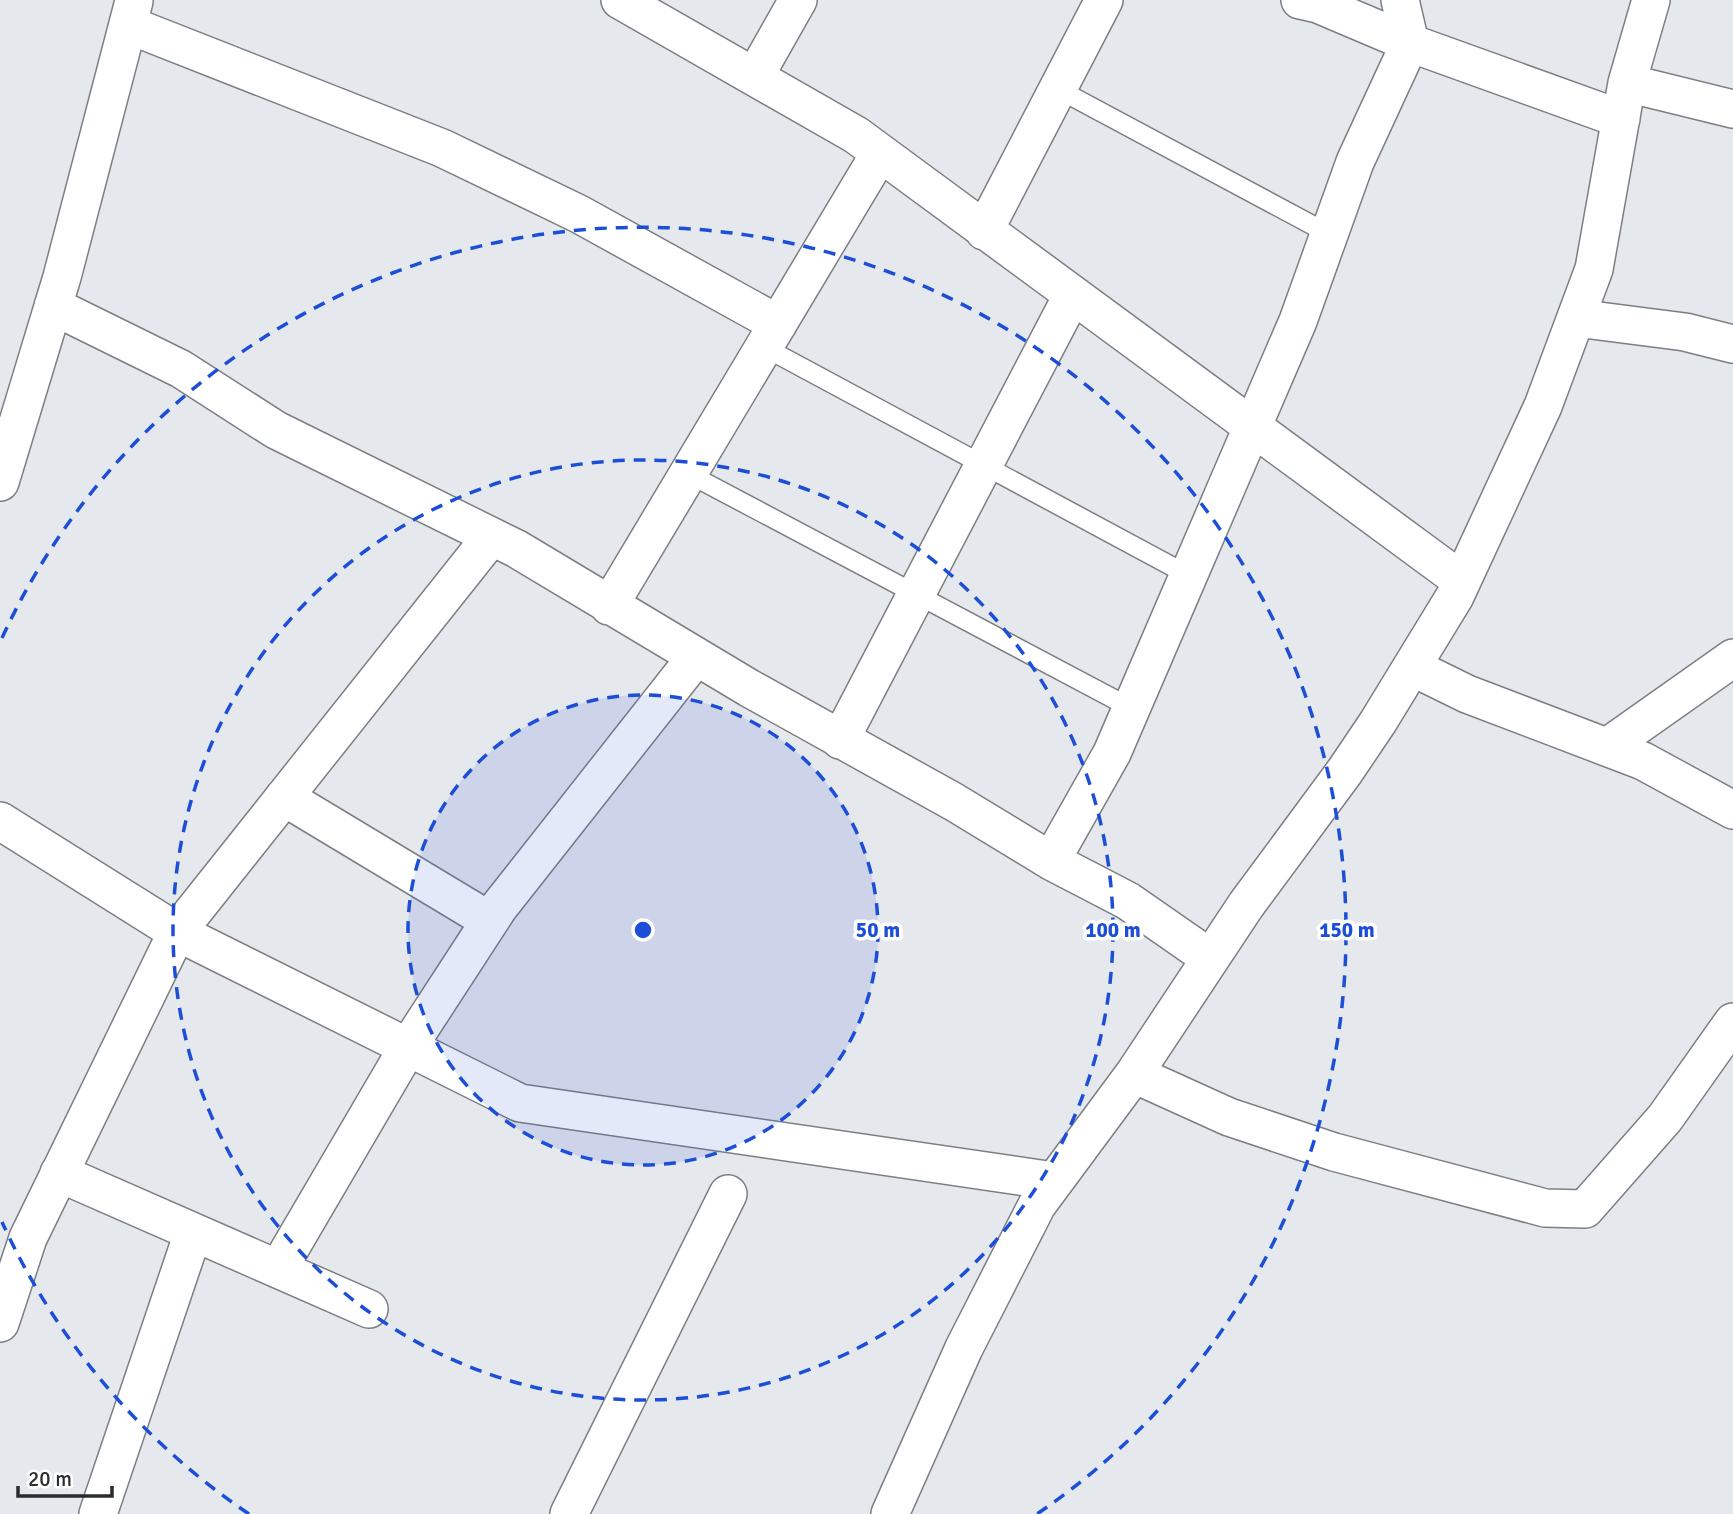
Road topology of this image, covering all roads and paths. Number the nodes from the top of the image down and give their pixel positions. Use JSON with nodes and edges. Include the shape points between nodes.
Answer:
{"nodes":[{"id":1,"x":620,"y":0,"type":"edge"},
{"id":2,"x":798,"y":0,"type":"edge"},
{"id":3,"x":1104,"y":0,"type":"edge"},
{"id":4,"x":1300,"y":0,"type":"edge"},
{"id":5,"x":1400,"y":0,"type":"edge"},
{"id":6,"x":1651,"y":0,"type":"edge"},
{"id":7,"x":132,"y":12,"type":"edge"},
{"id":8,"x":1410,"y":43,"type":"junction"},
{"id":9,"x":755,"y":76,"type":"junction"},
{"id":10,"x":1627,"y":83,"type":"junction"},
{"id":11,"x":1058,"y":89,"type":"junction"},
{"id":12,"x":1733,"y":109,"type":"edge"},
{"id":13,"x":1620,"y":119,"type":"junction"},
{"id":14,"x":880,"y":153,"type":"junction"},
{"id":15,"x":984,"y":231,"type":"junction"},
{"id":16,"x":1329,"y":234,"type":"junction"},
{"id":17,"x":1072,"y":296,"type":"junction"},
{"id":18,"x":53,"y":306,"type":"junction"},
{"id":19,"x":1576,"y":318,"type":"junction"},
{"id":20,"x":771,"y":335,"type":"junction"},
{"id":21,"x":1733,"y":344,"type":"edge"},
{"id":22,"x":1251,"y":428,"type":"junction"},
{"id":23,"x":983,"y":465,"type":"junction"},
{"id":24,"x":689,"y":474,"type":"junction"},
{"id":25,"x":0,"y":482,"type":"edge"},
{"id":26,"x":491,"y":537,"type":"junction"},
{"id":27,"x":1188,"y":575,"type":"junction"},
{"id":28,"x":1462,"y":581,"type":"junction"},
{"id":29,"x":916,"y":594,"type":"junction"},
{"id":30,"x":609,"y":606,"type":"junction"},
{"id":31,"x":696,"y":657,"type":"junction"},
{"id":32,"x":1733,"y":658,"type":"edge"},
{"id":33,"x":1412,"y":667,"type":"junction"},
{"id":34,"x":1131,"y":708,"type":"junction"},
{"id":35,"x":840,"y":740,"type":"junction"},
{"id":36,"x":1607,"y":747,"type":"junction"},
{"id":37,"x":284,"y":797,"type":"junction"},
{"id":38,"x":1733,"y":810,"type":"edge"},
{"id":39,"x":0,"y":821,"type":"edge"},
{"id":40,"x":1051,"y":861,"type":"junction"},
{"id":41,"x":490,"y":920,"type":"junction"},
{"id":42,"x":177,"y":932,"type":"junction"},
{"id":43,"x":1210,"y":958,"type":"junction"},
{"id":44,"x":1733,"y":1022,"type":"edge"},
{"id":45,"x":408,"y":1047,"type":"junction"},
{"id":46,"x":1133,"y":1074,"type":"junction"},
{"id":47,"x":60,"y":1173,"type":"junction"},
{"id":48,"x":1054,"y":1181,"type":"junction"},
{"id":49,"x":728,"y":1194,"type":"dead end"},
{"id":50,"x":193,"y":1233,"type":"junction"},
{"id":51,"x":278,"y":1269,"type":"junction"},
{"id":52,"x":369,"y":1309,"type":"dead end"},
{"id":53,"x":0,"y":1323,"type":"edge"},
{"id":54,"x":98,"y":1514,"type":"edge"},
{"id":55,"x":569,"y":1514,"type":"edge"},
{"id":56,"x":890,"y":1514,"type":"edge"}],
"edges":[{"from":1,"to":9,"type":"street"},
{"from":2,"to":9,"type":"street"},
{"from":3,"to":11,"type":"street"},
{"from":4,"to":8,"type":"street"},
{"from":5,"to":8,"type":"street"},
{"from":6,"to":10,"type":"street"},
{"from":7,"to":18,"type":"street"},
{"from":7,"to":20,"type":"street","via":[[442,148],[579,214]]},
{"from":8,"to":13,"type":"street"},
{"from":8,"to":16,"type":"street","via":[[1355,162]]},
{"from":9,"to":14,"type":"street"},
{"from":10,"to":12,"type":"street"},
{"from":10,"to":13,"type":"street"},
{"from":11,"to":15,"type":"street"},
{"from":11,"to":16,"type":"lane"},
{"from":13,"to":19,"type":"street","via":[[1594,269]]},
{"from":14,"to":15,"type":"street"},
{"from":14,"to":20,"type":"street"},
{"from":15,"to":17,"type":"street"},
{"from":16,"to":22,"type":"street"},
{"from":17,"to":22,"type":"street"},
{"from":17,"to":23,"type":"street"},
{"from":18,"to":25,"type":"street"},
{"from":18,"to":26,"type":"street","via":[[181,369],[276,430]]},
{"from":19,"to":21,"type":"street","via":[[1685,332]]},
{"from":19,"to":28,"type":"street","via":[[1543,406]]},
{"from":20,"to":23,"type":"lane"},
{"from":20,"to":24,"type":"street"},
{"from":22,"to":27,"type":"street"},
{"from":22,"to":28,"type":"street"},
{"from":23,"to":27,"type":"lane"},
{"from":23,"to":29,"type":"street"},
{"from":24,"to":29,"type":"lane"},
{"from":24,"to":30,"type":"street"},
{"from":26,"to":30,"type":"street"},
{"from":26,"to":37,"type":"street"},
{"from":27,"to":34,"type":"street"},
{"from":28,"to":33,"type":"street"},
{"from":29,"to":34,"type":"lane"},
{"from":29,"to":35,"type":"street"},
{"from":30,"to":31,"type":"street"},
{"from":31,"to":35,"type":"street"},
{"from":31,"to":41,"type":"street"},
{"from":32,"to":36,"type":"street"},
{"from":33,"to":36,"type":"street","via":[[1467,694]]},
{"from":33,"to":43,"type":"street","via":[[1352,761]]},
{"from":34,"to":40,"type":"street","via":[[1112,753]]},
{"from":35,"to":40,"type":"street"},
{"from":36,"to":38,"type":"street","via":[[1643,761]]},
{"from":37,"to":41,"type":"street"},
{"from":37,"to":42,"type":"street"},
{"from":39,"to":42,"type":"street"},
{"from":40,"to":43,"type":"street","via":[[1128,901]]},
{"from":41,"to":45,"type":"street"},
{"from":42,"to":45,"type":"street"},
{"from":42,"to":47,"type":"street"},
{"from":43,"to":46,"type":"street"},
{"from":44,"to":46,"type":"street","via":[[1665,1118],[1586,1209],[1545,1208],[1334,1152],[1229,1117]]},
{"from":45,"to":48,"type":"street","via":[[520,1103]]},
{"from":45,"to":51,"type":"street"},
{"from":46,"to":48,"type":"street"},
{"from":47,"to":50,"type":"street"},
{"from":47,"to":53,"type":"street","via":[[28,1238]]},
{"from":48,"to":56,"type":"street","via":[[1037,1205],[964,1348]]},
{"from":49,"to":55,"type":"street"},
{"from":50,"to":51,"type":"street"},
{"from":50,"to":54,"type":"street"},
{"from":51,"to":52,"type":"street"}]}
